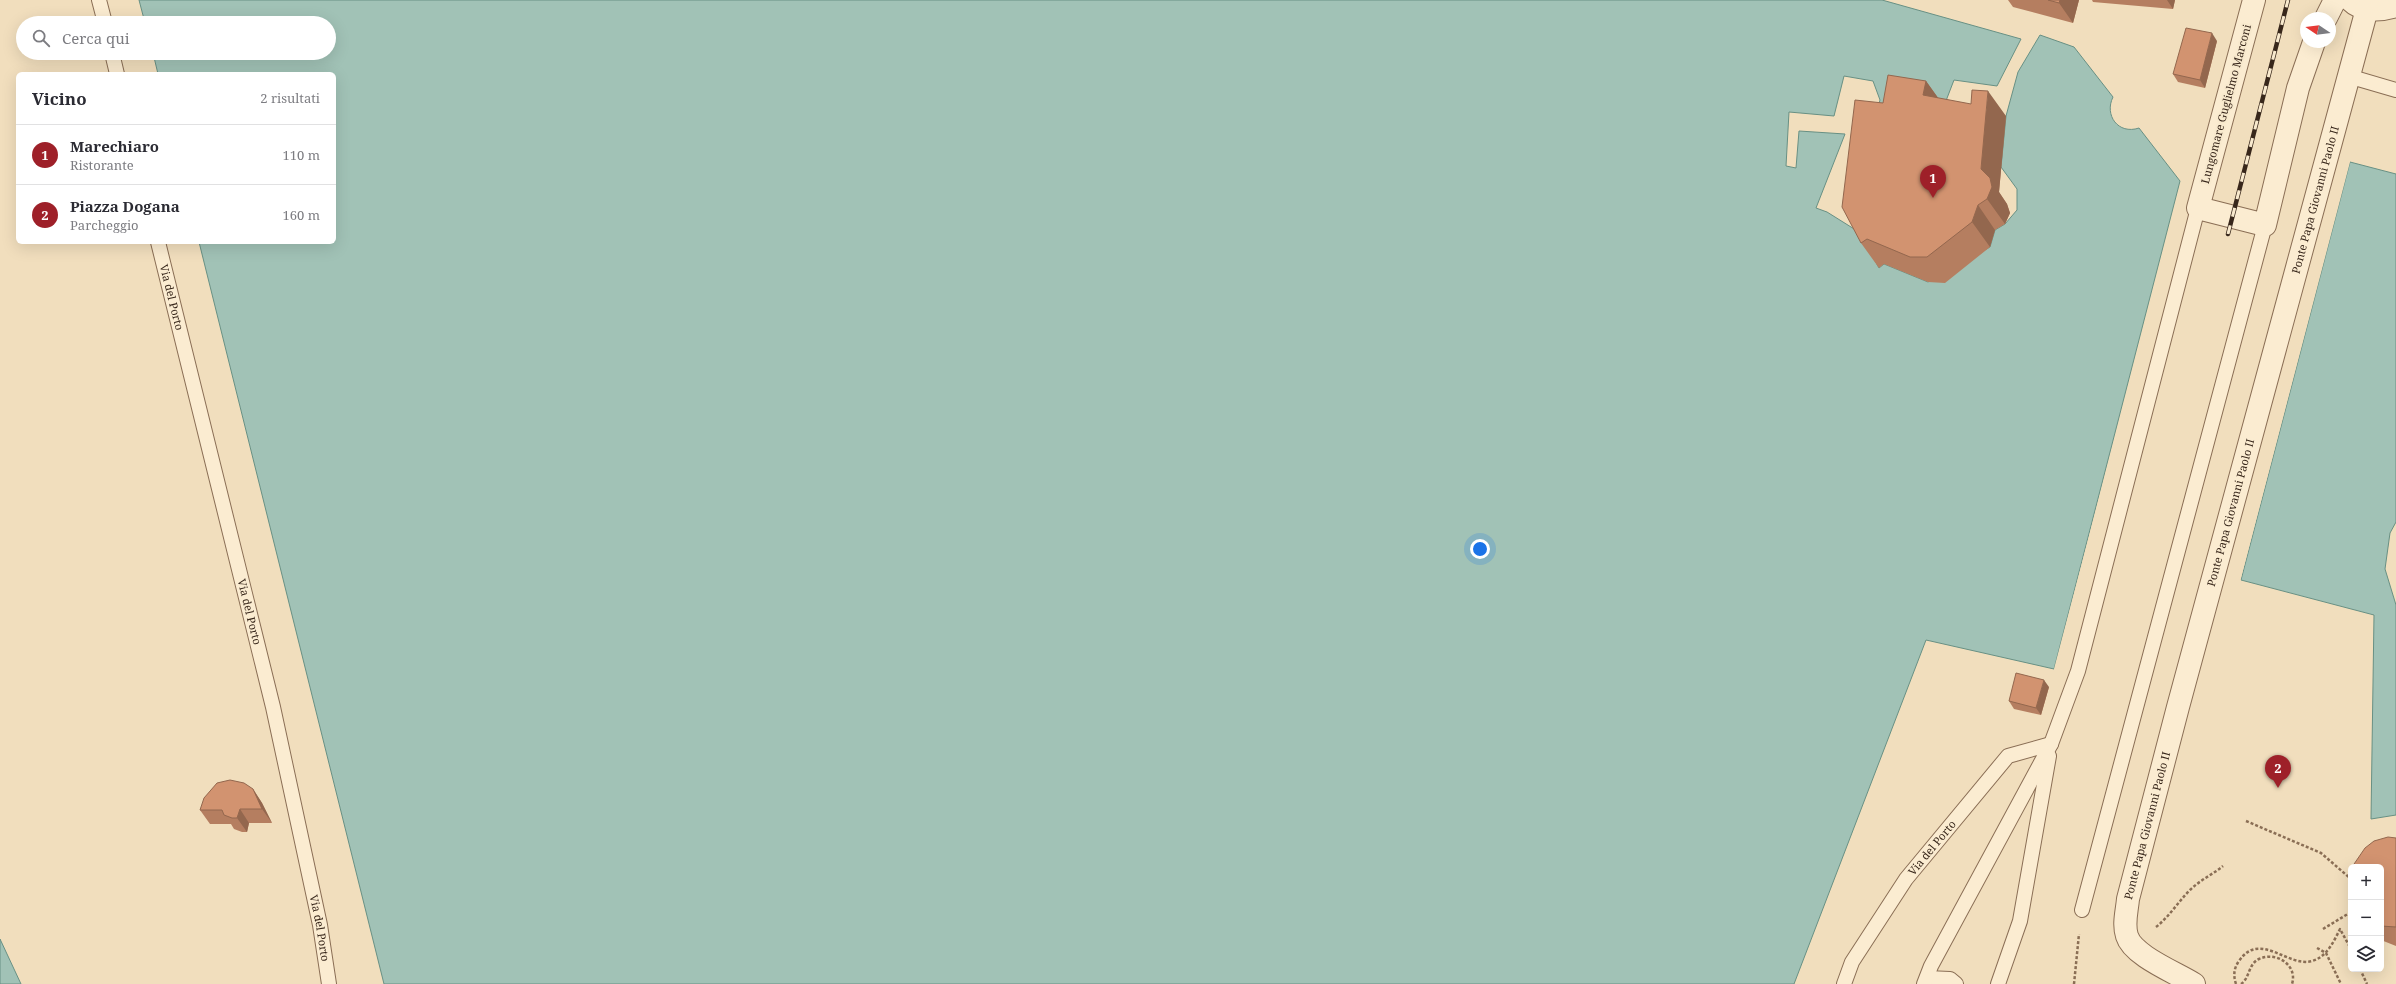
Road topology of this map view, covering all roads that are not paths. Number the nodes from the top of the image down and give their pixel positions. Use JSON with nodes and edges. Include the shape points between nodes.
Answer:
{"nodes":[{"id":1,"x":99,"y":0,"type":"edge"},
{"id":2,"x":2254,"y":0,"type":"edge"},
{"id":3,"x":2336,"y":0,"type":"edge"},
{"id":4,"x":2359,"y":4,"type":"edge"},
{"id":5,"x":2396,"y":6,"type":"edge"},
{"id":6,"x":2329,"y":12,"type":"edge"},
{"id":7,"x":103,"y":16,"type":"edge"},
{"id":8,"x":2312,"y":48,"type":"edge"},
{"id":9,"x":114,"y":60,"type":"edge"},
{"id":10,"x":117,"y":72,"type":"edge"},
{"id":11,"x":2348,"y":76,"type":"junction"},
{"id":12,"x":2396,"y":90,"type":"edge"},
{"id":13,"x":2198,"y":208,"type":"junction"},
{"id":14,"x":2265,"y":225,"type":"junction"},
{"id":15,"x":158,"y":244,"type":"edge"},
{"id":16,"x":2051,"y":744,"type":"junction"},
{"id":17,"x":2082,"y":910,"type":"road end"},
{"id":18,"x":1926,"y":981,"type":"edge"},
{"id":19,"x":329,"y":984,"type":"edge"},
{"id":20,"x":1844,"y":984,"type":"edge"},
{"id":21,"x":1956,"y":984,"type":"edge"},
{"id":22,"x":1998,"y":984,"type":"edge"},
{"id":23,"x":2194,"y":984,"type":"edge"}],
"edges":[{"from":1,"to":7,"type":"lane"},
{"from":2,"to":13,"type":"street","name":"Lungomare Guglielmo Marconi"},
{"from":3,"to":6,"type":"street"},
{"from":4,"to":5,"type":"street","via":[[2383,10]]},
{"from":4,"to":11,"type":"street","name":"Ponte Papa Giovanni Paolo II"},
{"from":8,"to":14,"type":"street","via":[[2298,88]]},
{"from":9,"to":10,"type":"lane"},
{"from":11,"to":12,"type":"lane"},
{"from":11,"to":23,"type":"street","name":"Ponte Papa Giovanni Paolo II","via":[[2128,899],[2125,923],[2127,937],[2137,950]]},
{"from":13,"to":14,"type":"street"},
{"from":13,"to":16,"type":"lane","via":[[2078,671]]},
{"from":14,"to":17,"type":"lane"},
{"from":15,"to":19,"type":"lane","name":"Via del Porto","via":[[272,707],[320,926]]},
{"from":16,"to":18,"type":"lane"},
{"from":16,"to":20,"type":"lane","name":"Via del Porto","via":[[2008,756],[1906,879],[1852,962]]},
{"from":16,"to":22,"type":"lane","via":[[2020,921]]},
{"from":18,"to":21,"type":"lane","via":[[1950,979]]}]}
